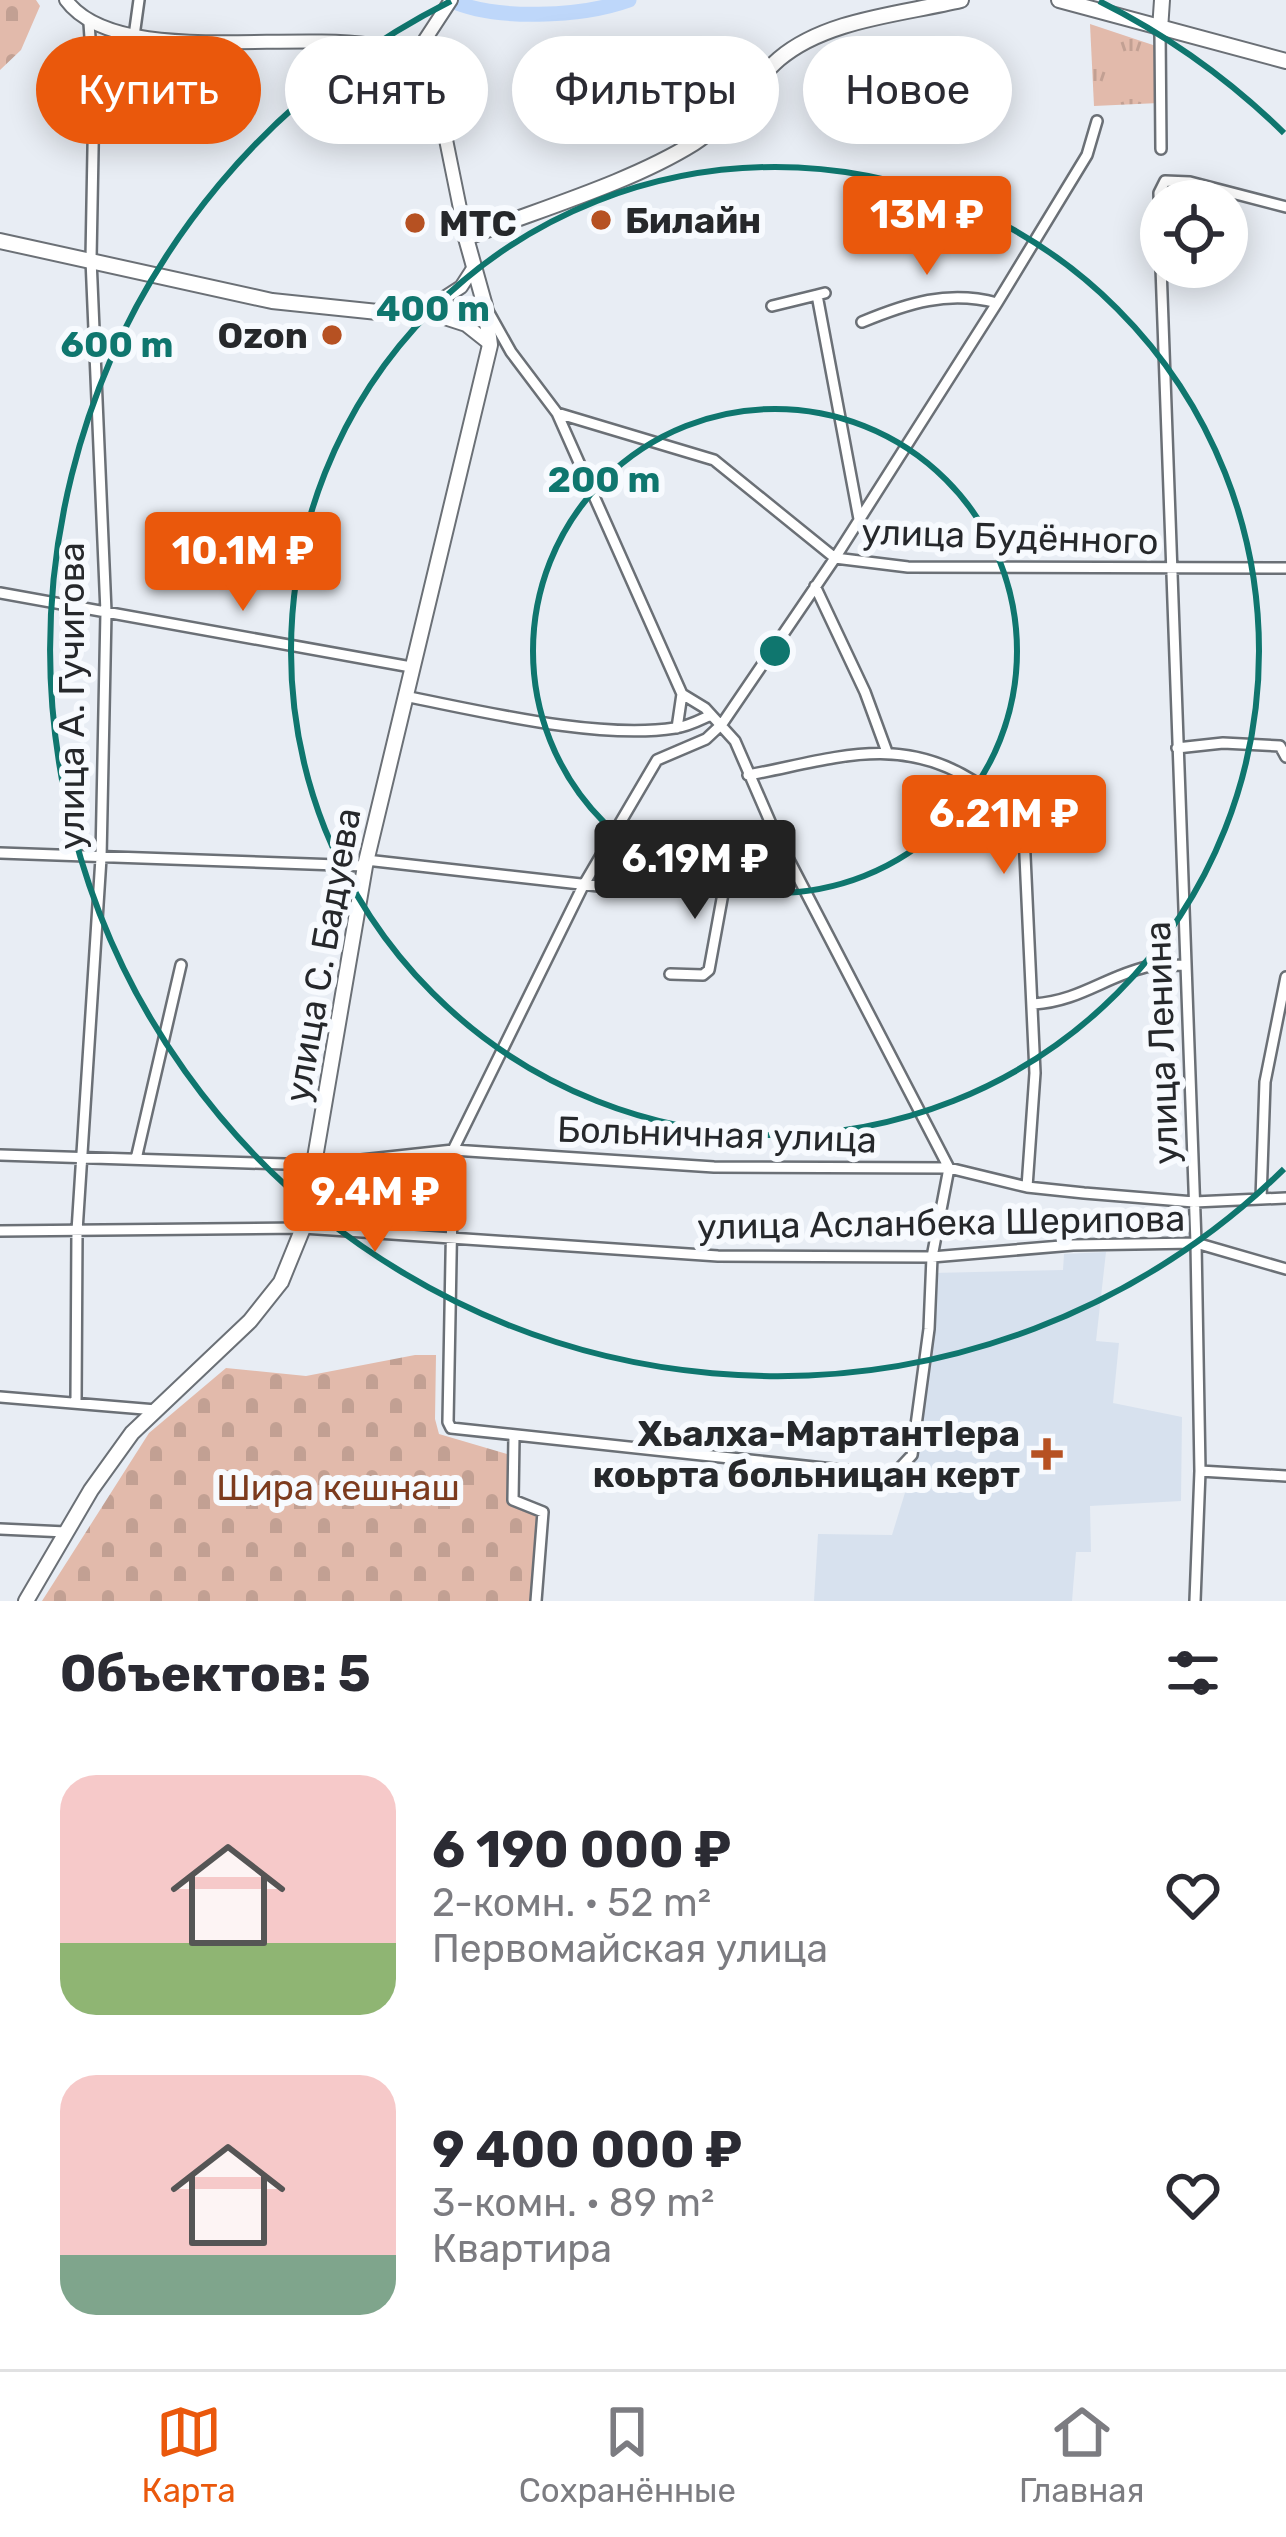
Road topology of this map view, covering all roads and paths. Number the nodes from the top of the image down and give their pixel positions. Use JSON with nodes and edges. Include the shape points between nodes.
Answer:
{"nodes":[{"id":1,"x":66,"y":0,"type":"edge"},
{"id":2,"x":139,"y":0,"type":"edge"},
{"id":3,"x":451,"y":0,"type":"edge"},
{"id":4,"x":961,"y":0,"type":"edge"},
{"id":5,"x":1059,"y":0,"type":"edge"},
{"id":6,"x":1162,"y":3,"type":"edge"},
{"id":7,"x":89,"y":23,"type":"junction"},
{"id":8,"x":1160,"y":30,"type":"junction"},
{"id":9,"x":134,"y":36,"type":"joint"},
{"id":10,"x":428,"y":36,"type":"edge"},
{"id":11,"x":1286,"y":61,"type":"edge"},
{"id":12,"x":1097,"y":121,"type":"dead end"},
{"id":13,"x":447,"y":144,"type":"edge"},
{"id":14,"x":1161,"y":149,"type":"dead end"},
{"id":15,"x":1248,"y":197,"type":"edge"},
{"id":16,"x":1286,"y":207,"type":"edge"},
{"id":17,"x":466,"y":238,"type":"junction"},
{"id":18,"x":0,"y":241,"type":"edge"},
{"id":19,"x":91,"y":259,"type":"junction"},
{"id":20,"x":474,"y":267,"type":"junction"},
{"id":21,"x":1162,"y":288,"type":"edge"},
{"id":22,"x":997,"y":303,"type":"junction"},
{"id":23,"x":485,"y":306,"type":"junction"},
{"id":24,"x":772,"y":306,"type":"dead end"},
{"id":25,"x":422,"y":311,"type":"junction"},
{"id":26,"x":862,"y":322,"type":"dead end"},
{"id":27,"x":490,"y":344,"type":"junction"},
{"id":28,"x":557,"y":413,"type":"junction"},
{"id":29,"x":859,"y":519,"type":"junction"},
{"id":30,"x":836,"y":558,"type":"junction"},
{"id":31,"x":1169,"y":567,"type":"junction"},
{"id":32,"x":1286,"y":568,"type":"edge"},
{"id":33,"x":815,"y":586,"type":"junction"},
{"id":34,"x":0,"y":592,"type":"edge"},
{"id":35,"x":106,"y":612,"type":"junction"},
{"id":36,"x":411,"y":667,"type":"junction"},
{"id":37,"x":682,"y":694,"type":"junction"},
{"id":38,"x":404,"y":695,"type":"junction"},
{"id":39,"x":711,"y":715,"type":"junction"},
{"id":40,"x":722,"y":724,"type":"junction"},
{"id":41,"x":677,"y":728,"type":"junction"},
{"id":42,"x":1177,"y":748,"type":"junction"},
{"id":43,"x":887,"y":752,"type":"junction"},
{"id":44,"x":1286,"y":757,"type":"edge"},
{"id":45,"x":748,"y":775,"type":"junction"},
{"id":46,"x":775,"y":833,"type":"junction"},
{"id":47,"x":0,"y":853,"type":"edge"},
{"id":48,"x":101,"y":858,"type":"junction"},
{"id":49,"x":365,"y":863,"type":"junction"},
{"id":50,"x":718,"y":864,"type":"junction"},
{"id":51,"x":584,"y":886,"type":"junction"},
{"id":52,"x":181,"y":965,"type":"dead end"},
{"id":53,"x":1185,"y":965,"type":"junction"},
{"id":54,"x":670,"y":974,"type":"dead end"},
{"id":55,"x":1286,"y":977,"type":"edge"},
{"id":56,"x":1034,"y":1004,"type":"junction"},
{"id":57,"x":453,"y":1150,"type":"junction"},
{"id":58,"x":0,"y":1155,"type":"edge"},
{"id":59,"x":82,"y":1157,"type":"junction"},
{"id":60,"x":136,"y":1159,"type":"junction"},
{"id":61,"x":315,"y":1165,"type":"junction"},
{"id":62,"x":949,"y":1168,"type":"junction"},
{"id":63,"x":1027,"y":1187,"type":"junction"},
{"id":64,"x":1286,"y":1198,"type":"edge"},
{"id":65,"x":1261,"y":1199,"type":"junction"},
{"id":66,"x":1194,"y":1202,"type":"junction"},
{"id":67,"x":303,"y":1228,"type":"junction"},
{"id":68,"x":77,"y":1231,"type":"junction"},
{"id":69,"x":0,"y":1232,"type":"edge"},
{"id":70,"x":451,"y":1237,"type":"junction"},
{"id":71,"x":1196,"y":1243,"type":"junction"},
{"id":72,"x":932,"y":1257,"type":"junction"},
{"id":73,"x":1286,"y":1269,"type":"edge"},
{"id":74,"x":0,"y":1397,"type":"edge"},
{"id":75,"x":76,"y":1402,"type":"junction"},
{"id":76,"x":155,"y":1410,"type":"junction"},
{"id":77,"x":514,"y":1436,"type":"junction"},
{"id":78,"x":1200,"y":1471,"type":"junction"},
{"id":79,"x":1286,"y":1476,"type":"edge"},
{"id":80,"x":0,"y":1529,"type":"edge"},
{"id":81,"x":66,"y":1532,"type":"junction"},
{"id":82,"x":26,"y":1601,"type":"edge"},
{"id":83,"x":536,"y":1601,"type":"edge"},
{"id":84,"x":1195,"y":1601,"type":"edge"}],
"edges":[{"from":1,"to":7,"type":"street"},
{"from":2,"to":9,"type":"street"},
{"from":3,"to":10,"type":"street"},
{"from":4,"to":17,"type":"main road","via":[[826,32],[780,58],[696,142]]},
{"from":5,"to":8,"type":"main road"},
{"from":6,"to":8,"type":"main road"},
{"from":7,"to":9,"type":"street"},
{"from":7,"to":19,"type":"street","name":"улица А. Гучигова"},
{"from":8,"to":11,"type":"main road"},
{"from":8,"to":14,"type":"street"},
{"from":12,"to":22,"type":"street","via":[[1087,154]]},
{"from":13,"to":17,"type":"street"},
{"from":15,"to":16,"type":"street","name":"улица Ленина"},
{"from":17,"to":20,"type":"main road","name":"улица С. Бадуева"},
{"from":18,"to":19,"type":"main road"},
{"from":19,"to":25,"type":"main road","via":[[272,301]]},
{"from":19,"to":35,"type":"street","name":"улица А. Гучигова"},
{"from":20,"to":23,"type":"main road","name":"улица С. Бадуева"},
{"from":20,"to":25,"type":"street","via":[[460,287]]},
{"from":21,"to":31,"type":"street","name":"улица Ленина"},
{"from":22,"to":26,"type":"street","via":[[964,294]]},
{"from":22,"to":29,"type":"street"},
{"from":23,"to":25,"type":"main road"},
{"from":23,"to":27,"type":"main road","name":"улица С. Бадуева"},
{"from":23,"to":28,"type":"street"},
{"from":24,"to":29,"type":"street","via":[[821,294]]},
{"from":25,"to":27,"type":"street","via":[[466,325]]},
{"from":27,"to":36,"type":"main road","name":"улица С. Бадуева"},
{"from":28,"to":30,"type":"street","name":"улица Будённого","via":[[714,460]]},
{"from":28,"to":37,"type":"street"},
{"from":29,"to":30,"type":"street"},
{"from":30,"to":31,"type":"street","name":"улица Будённого","via":[[908,567]]},
{"from":30,"to":33,"type":"street"},
{"from":31,"to":32,"type":"street","name":"улица Будённого"},
{"from":31,"to":42,"type":"street","name":"улица Ленина"},
{"from":33,"to":40,"type":"street"},
{"from":33,"to":43,"type":"street"},
{"from":34,"to":35,"type":"street"},
{"from":35,"to":36,"type":"street"},
{"from":35,"to":48,"type":"street","name":"улица А. Гучигова"},
{"from":36,"to":38,"type":"main road","name":"улица С. Бадуева"},
{"from":37,"to":39,"type":"street"},
{"from":37,"to":41,"type":"street"},
{"from":38,"to":41,"type":"street","via":[[583,726]]},
{"from":38,"to":49,"type":"main road","name":"улица С. Бадуева"},
{"from":39,"to":40,"type":"street"},
{"from":39,"to":41,"type":"street"},
{"from":40,"to":45,"type":"street"},
{"from":40,"to":51,"type":"street","via":[[657,760]]},
{"from":42,"to":44,"type":"street","via":[[1259,743],[1280,746]]},
{"from":42,"to":53,"type":"street","name":"улица Ленина"},
{"from":43,"to":45,"type":"street"},
{"from":43,"to":56,"type":"street","via":[[907,752],[974,781],[1024,834]]},
{"from":45,"to":46,"type":"street"},
{"from":46,"to":50,"type":"street"},
{"from":46,"to":62,"type":"street"},
{"from":47,"to":48,"type":"street"},
{"from":48,"to":49,"type":"street"},
{"from":48,"to":59,"type":"street","name":"улица А. Гучигова"},
{"from":49,"to":51,"type":"street"},
{"from":49,"to":61,"type":"main road","name":"улица С. Бадуева"},
{"from":50,"to":51,"type":"street","via":[[659,888]]},
{"from":50,"to":54,"type":"street","via":[[724,888],[709,970]]},
{"from":51,"to":57,"type":"street"},
{"from":52,"to":60,"type":"street"},
{"from":53,"to":56,"type":"street","via":[[1146,967],[1086,994]]},
{"from":53,"to":66,"type":"street","name":"улица Ленина"},
{"from":55,"to":65,"type":"street","via":[[1265,1082]]},
{"from":56,"to":63,"type":"street"},
{"from":57,"to":61,"type":"street","name":"Больничная улица"},
{"from":57,"to":62,"type":"street","name":"Больничная улица","via":[[714,1167]]},
{"from":57,"to":70,"type":"street"},
{"from":58,"to":59,"type":"street","name":"Больничная улица"},
{"from":59,"to":60,"type":"street","name":"Больничная улица"},
{"from":59,"to":68,"type":"street","name":"улица А. Гучигова"},
{"from":60,"to":61,"type":"street","name":"Больничная улица"},
{"from":61,"to":67,"type":"main road","name":"улица С. Бадуева"},
{"from":62,"to":63,"type":"street","name":"Больничная улица"},
{"from":62,"to":72,"type":"street"},
{"from":63,"to":66,"type":"street","name":"Больничная улица"},
{"from":64,"to":65,"type":"street","name":"Больничная улица"},
{"from":65,"to":66,"type":"street","name":"Больничная улица"},
{"from":66,"to":71,"type":"street","name":"улица Ленина"},
{"from":67,"to":68,"type":"street","name":"улица Асланбека Шерипова"},
{"from":67,"to":70,"type":"street","name":"улица Асланбека Шерипова"},
{"from":67,"to":76,"type":"main road","name":"улица С. Бадуева","via":[[281,1282],[260,1308]]},
{"from":68,"to":69,"type":"street","name":"улица Асланбека Шерипова"},
{"from":68,"to":75,"type":"street","name":"улица А. Гучигова"},
{"from":70,"to":72,"type":"street","name":"улица Асланбека Шерипова","via":[[718,1256]]},
{"from":70,"to":77,"type":"street","via":[[448,1422],[466,1432]]},
{"from":71,"to":72,"type":"street","name":"улица Асланбека Шерипова"},
{"from":71,"to":73,"type":"street","name":"улица Асланбека Шерипова"},
{"from":71,"to":78,"type":"street","name":"улица Ленина"},
{"from":72,"to":77,"type":"street","via":[[912,1455],[897,1471]]},
{"from":74,"to":75,"type":"street"},
{"from":75,"to":76,"type":"street"},
{"from":76,"to":81,"type":"main road","name":"улица С. Бадуева"},
{"from":77,"to":83,"type":"street","via":[[513,1500],[543,1512]]},
{"from":78,"to":79,"type":"street"},
{"from":78,"to":84,"type":"street","name":"улица Ленина"},
{"from":80,"to":81,"type":"street"},
{"from":81,"to":82,"type":"main road","name":"улица С. Бадуева"}]}
